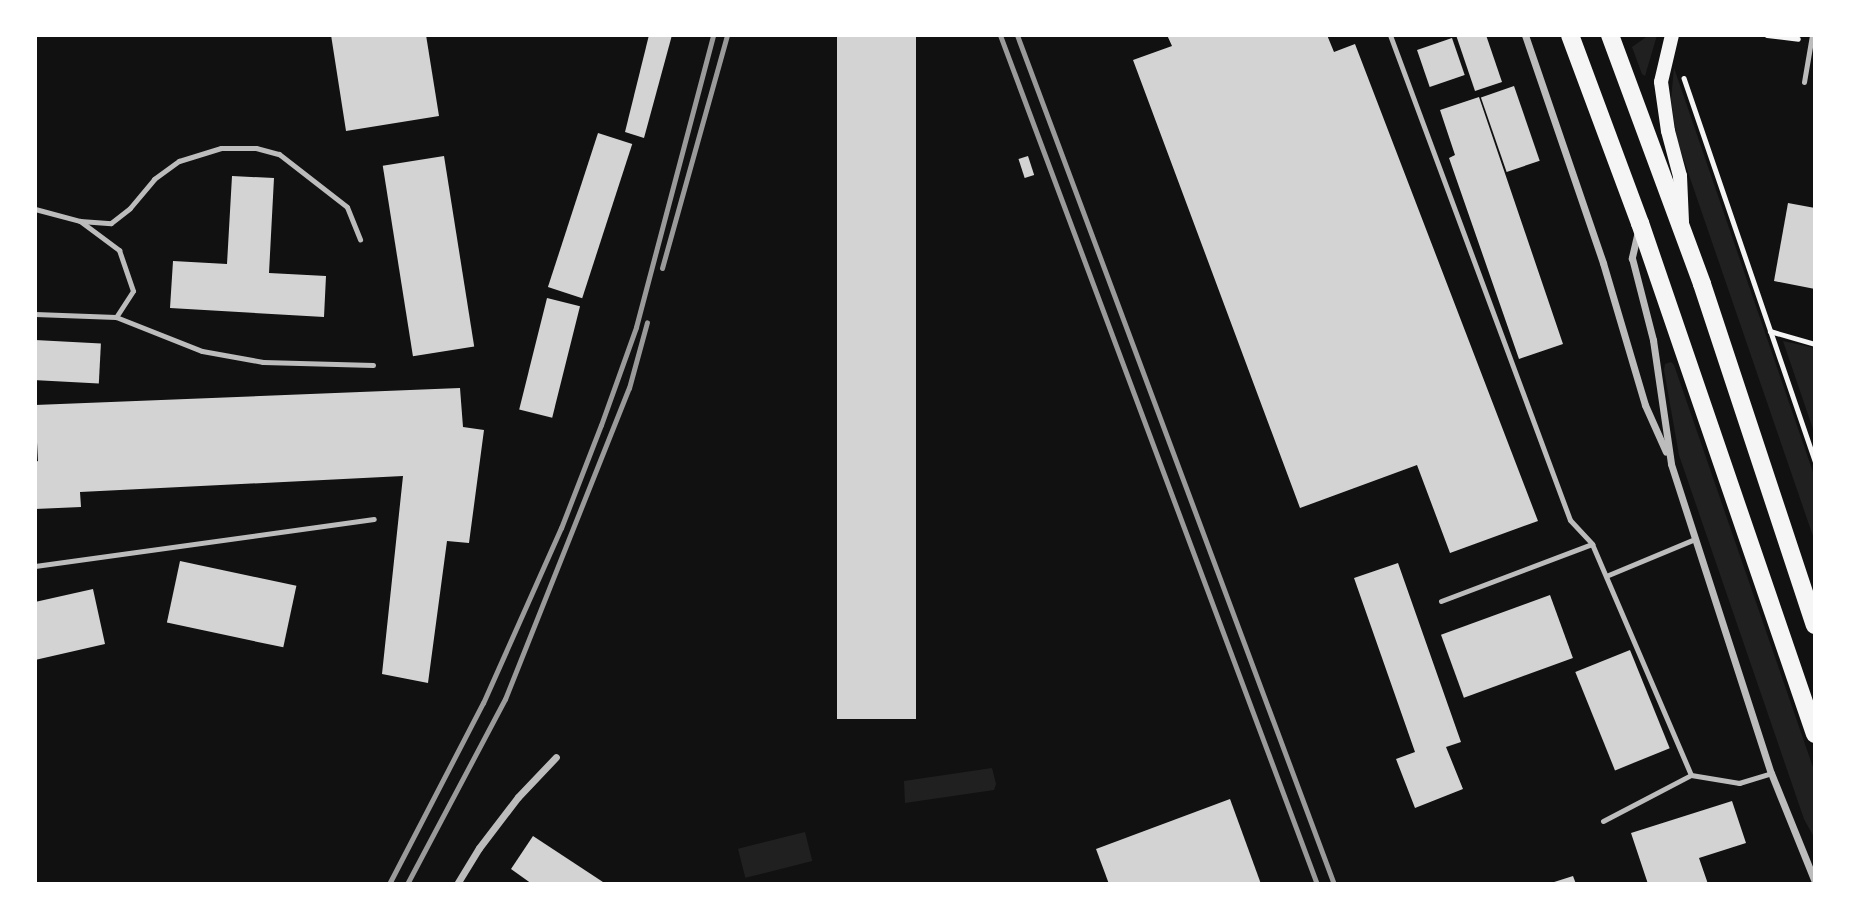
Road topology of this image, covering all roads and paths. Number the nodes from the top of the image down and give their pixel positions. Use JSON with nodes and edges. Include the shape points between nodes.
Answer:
{"nodes":[{"id":1,"x":1390,"y":35,"type":"edge"},
{"id":2,"x":1525,"y":35,"type":"edge"},
{"id":3,"x":1570,"y":35,"type":"edge"},
{"id":4,"x":1610,"y":35,"type":"edge"},
{"id":5,"x":1672,"y":35,"type":"edge"},
{"id":6,"x":1767,"y":35,"type":"edge"},
{"id":7,"x":1811,"y":38,"type":"edge"},
{"id":8,"x":1683,"y":73,"type":"dead end"},
{"id":9,"x":1804,"y":82,"type":"dead end"},
{"id":10,"x":35,"y":209,"type":"edge"},
{"id":11,"x":80,"y":221,"type":"junction"},
{"id":12,"x":1640,"y":223,"type":"junction"},
{"id":13,"x":1683,"y":230,"type":"junction"},
{"id":14,"x":360,"y":240,"type":"dead end"},
{"id":15,"x":35,"y":314,"type":"edge"},
{"id":16,"x":116,"y":317,"type":"junction"},
{"id":17,"x":1770,"y":331,"type":"junction"},
{"id":18,"x":1815,"y":344,"type":"edge"},
{"id":19,"x":373,"y":365,"type":"dead end"},
{"id":20,"x":1815,"y":461,"type":"edge"},
{"id":21,"x":1671,"y":464,"type":"junction"},
{"id":22,"x":374,"y":519,"type":"dead end"},
{"id":23,"x":1695,"y":540,"type":"junction"},
{"id":24,"x":1592,"y":544,"type":"junction"},
{"id":25,"x":35,"y":566,"type":"edge"},
{"id":26,"x":1606,"y":576,"type":"junction"},
{"id":27,"x":1441,"y":601,"type":"dead end"},
{"id":28,"x":1815,"y":625,"type":"edge"},
{"id":29,"x":1815,"y":734,"type":"edge"},
{"id":30,"x":556,"y":757,"type":"dead end"},
{"id":31,"x":1771,"y":773,"type":"junction"},
{"id":32,"x":1691,"y":775,"type":"junction"},
{"id":33,"x":1603,"y":821,"type":"dead end"},
{"id":34,"x":1815,"y":882,"type":"edge"},
{"id":35,"x":457,"y":884,"type":"edge"}],
"edges":[{"from":1,"to":24,"type":"lane","via":[[1570,520]]},
{"from":2,"to":21,"type":"street","via":[[1604,263],[1645,405]]},
{"from":3,"to":12,"type":"main road"},
{"from":4,"to":13,"type":"main road"},
{"from":5,"to":13,"type":"main road","via":[[1661,82],[1680,176]]},
{"from":6,"to":7,"type":"path"},
{"from":7,"to":9,"type":"lane"},
{"from":8,"to":17,"type":"path"},
{"from":10,"to":11,"type":"lane"},
{"from":11,"to":14,"type":"lane","via":[[111,223],[179,161],[222,148],[256,148],[279,154],[346,207]]},
{"from":11,"to":16,"type":"lane","via":[[119,250],[133,291]]},
{"from":12,"to":21,"type":"street","via":[[1632,258],[1653,340]]},
{"from":12,"to":29,"type":"main road"},
{"from":13,"to":28,"type":"main road"},
{"from":15,"to":16,"type":"lane"},
{"from":16,"to":19,"type":"lane","via":[[202,351],[263,362]]},
{"from":17,"to":18,"type":"path"},
{"from":17,"to":20,"type":"path"},
{"from":21,"to":23,"type":"street"},
{"from":22,"to":25,"type":"lane"},
{"from":23,"to":26,"type":"lane"},
{"from":23,"to":31,"type":"street"},
{"from":24,"to":26,"type":"lane"},
{"from":24,"to":27,"type":"lane"},
{"from":26,"to":32,"type":"lane"},
{"from":30,"to":35,"type":"street","via":[[518,797]]},
{"from":31,"to":32,"type":"lane","via":[[1739,783]]},
{"from":31,"to":34,"type":"street"},
{"from":32,"to":33,"type":"lane"}]}
